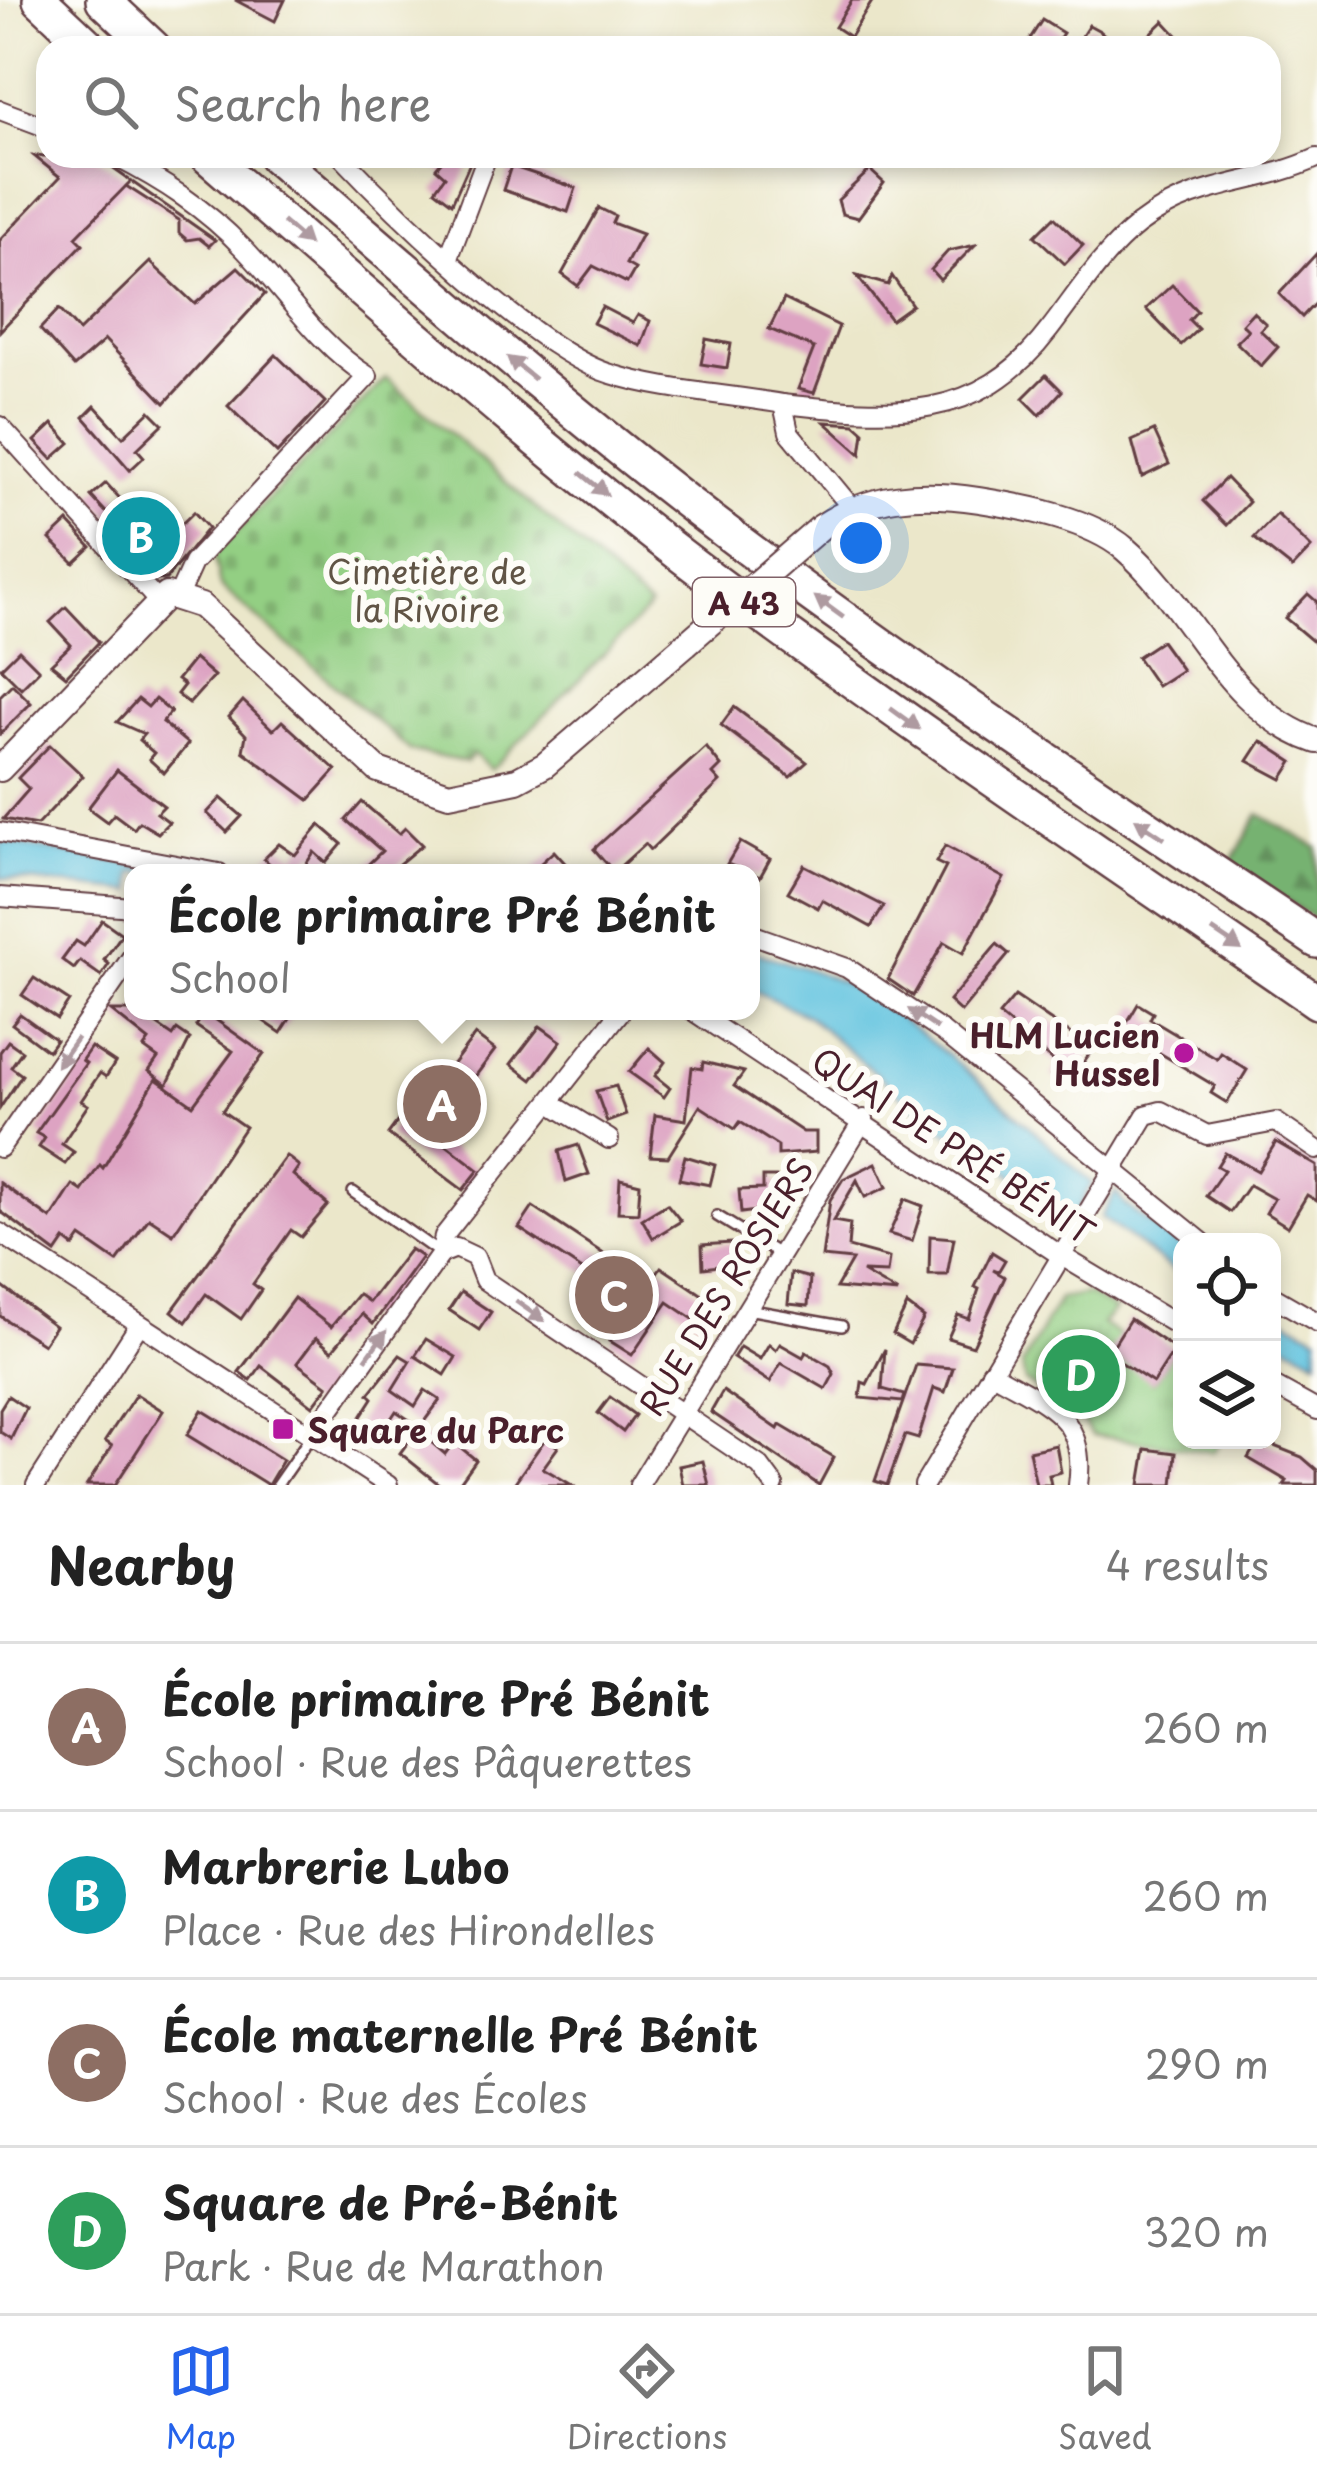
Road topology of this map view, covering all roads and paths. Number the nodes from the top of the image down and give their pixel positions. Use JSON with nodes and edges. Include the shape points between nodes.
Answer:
{"nodes":[{"id":1,"x":40,"y":0,"type":"edge"},
{"id":2,"x":104,"y":0,"type":"edge"},
{"id":3,"x":78,"y":36,"type":"edge"},
{"id":4,"x":142,"y":36,"type":"edge"},
{"id":5,"x":0,"y":100,"type":"edge"},
{"id":6,"x":0,"y":110,"type":"edge"},
{"id":7,"x":36,"y":122,"type":"edge"},
{"id":8,"x":36,"y":124,"type":"edge"},
{"id":9,"x":1317,"y":158,"type":"edge"},
{"id":10,"x":134,"y":168,"type":"edge"},
{"id":11,"x":222,"y":168,"type":"edge"},
{"id":12,"x":289,"y":168,"type":"edge"},
{"id":13,"x":354,"y":168,"type":"edge"},
{"id":14,"x":482,"y":168,"type":"edge"},
{"id":15,"x":449,"y":257,"type":"junction"},
{"id":16,"x":783,"y":404,"type":"junction"},
{"id":17,"x":0,"y":426,"type":"edge"},
{"id":18,"x":851,"y":507,"type":"junction"},
{"id":19,"x":168,"y":598,"type":"junction"},
{"id":20,"x":1317,"y":741,"type":"edge"},
{"id":21,"x":0,"y":769,"type":"edge"},
{"id":22,"x":0,"y":832,"type":"edge"},
{"id":23,"x":171,"y":864,"type":"edge"},
{"id":24,"x":0,"y":897,"type":"edge"},
{"id":25,"x":124,"y":907,"type":"edge"},
{"id":26,"x":760,"y":937,"type":"edge"},
{"id":27,"x":1317,"y":941,"type":"edge"},
{"id":28,"x":124,"y":969,"type":"edge"},
{"id":29,"x":1317,"y":1002,"type":"edge"},
{"id":30,"x":614,"y":1020,"type":"edge"},
{"id":31,"x":707,"y":1020,"type":"edge"},
{"id":32,"x":550,"y":1103,"type":"junction"},
{"id":33,"x":864,"y":1119,"type":"junction"},
{"id":34,"x":609,"y":1139,"type":"dead end"},
{"id":35,"x":0,"y":1148,"type":"edge"},
{"id":36,"x":1317,"y":1150,"type":"edge"},
{"id":37,"x":1110,"y":1175,"type":"junction"},
{"id":38,"x":353,"y":1192,"type":"dead end"},
{"id":39,"x":718,"y":1216,"type":"dead end"},
{"id":40,"x":0,"y":1233,"type":"edge"},
{"id":41,"x":1190,"y":1233,"type":"edge"},
{"id":42,"x":441,"y":1254,"type":"junction"},
{"id":43,"x":781,"y":1254,"type":"junction"},
{"id":44,"x":1060,"y":1255,"type":"junction"},
{"id":45,"x":1281,"y":1301,"type":"edge"},
{"id":46,"x":746,"y":1309,"type":"junction"},
{"id":47,"x":1317,"y":1322,"type":"edge"},
{"id":48,"x":1173,"y":1323,"type":"edge"},
{"id":49,"x":139,"y":1325,"type":"junction"},
{"id":50,"x":842,"y":1326,"type":"dead end"},
{"id":51,"x":991,"y":1372,"type":"junction"},
{"id":52,"x":1281,"y":1389,"type":"edge"},
{"id":53,"x":1317,"y":1410,"type":"edge"},
{"id":54,"x":680,"y":1416,"type":"junction"},
{"id":55,"x":311,"y":1436,"type":"junction"},
{"id":56,"x":36,"y":1485,"type":"edge"},
{"id":57,"x":277,"y":1485,"type":"edge"},
{"id":58,"x":388,"y":1485,"type":"edge"},
{"id":59,"x":639,"y":1485,"type":"edge"},
{"id":60,"x":774,"y":1485,"type":"edge"},
{"id":61,"x":924,"y":1485,"type":"edge"},
{"id":62,"x":1078,"y":1485,"type":"edge"}],
"edges":[{"from":1,"to":3,"type":"highway"},
{"from":2,"to":4,"type":"highway"},
{"from":5,"to":7,"type":"lane"},
{"from":6,"to":8,"type":"street"},
{"from":9,"to":16,"type":"street","via":[[1201,188],[1140,224],[1110,250],[1041,341],[1006,374],[955,403],[918,413]]},
{"from":10,"to":19,"type":"street","via":[[190,199],[344,361],[368,376]]},
{"from":11,"to":29,"type":"highway","number":"A 43","one_way":true,"via":[[478,391],[712,578]]},
{"from":27,"to":12,"type":"highway","number":"A 43","one_way":true,"via":[[946,692],[740,542]]},
{"from":13,"to":15,"type":"street"},
{"from":14,"to":15,"type":"street"},
{"from":15,"to":16,"type":"street","via":[[570,356],[612,375]]},
{"from":16,"to":18,"type":"street","via":[[789,432]]},
{"from":17,"to":19,"type":"street"},
{"from":18,"to":19,"type":"street","bridge":true,"via":[[545,765],[487,789],[448,794],[378,770],[201,606]]},
{"from":18,"to":20,"type":"street","via":[[894,495],[952,496],[1016,506],[1121,545],[1170,593],[1231,681]]},
{"from":19,"to":21,"type":"street"},
{"from":22,"to":23,"type":"street"},
{"from":24,"to":25,"type":"street"},
{"from":37,"to":26,"type":"street","one_way":true,"via":[[943,1032],[847,968]]},
{"from":28,"to":35,"type":"street","one_way":true},
{"from":30,"to":32,"type":"street"},
{"from":31,"to":33,"type":"street","name":"QUAI DE PRÉ BÉNIT"},
{"from":32,"to":34,"type":"street"},
{"from":32,"to":42,"type":"street","via":[[444,1236]]},
{"from":33,"to":43,"type":"street","name":"RUE DES ROSIERS"},
{"from":33,"to":44,"type":"street","name":"QUAI DE PRÉ BÉNIT"},
{"from":36,"to":37,"type":"street","via":[[1276,1122],[1207,1135],[1161,1111],[1146,1115]]},
{"from":37,"to":41,"type":"street"},
{"from":37,"to":44,"type":"street"},
{"from":38,"to":42,"type":"lane"},
{"from":39,"to":43,"type":"lane"},
{"from":40,"to":49,"type":"street"},
{"from":42,"to":54,"type":"street","one_way":true,"via":[[456,1248],[475,1257],[484,1280]]},
{"from":55,"to":42,"type":"street","one_way":true},
{"from":43,"to":46,"type":"street","name":"RUE DES ROSIERS"},
{"from":44,"to":48,"type":"street","name":"QUAI DE PRÉ BÉNIT"},
{"from":44,"to":51,"type":"street"},
{"from":45,"to":47,"type":"street"},
{"from":46,"to":50,"type":"lane"},
{"from":46,"to":54,"type":"street","name":"RUE DES ROSIERS"},
{"from":49,"to":55,"type":"street"},
{"from":49,"to":56,"type":"street"},
{"from":51,"to":61,"type":"street"},
{"from":51,"to":62,"type":"street","via":[[1068,1420],[1079,1442]]},
{"from":52,"to":53,"type":"street"},
{"from":54,"to":59,"type":"street","name":"RUE DES ROSIERS"},
{"from":54,"to":60,"type":"street","via":[[760,1466]]},
{"from":55,"to":57,"type":"lane"},
{"from":55,"to":58,"type":"street"}]}
